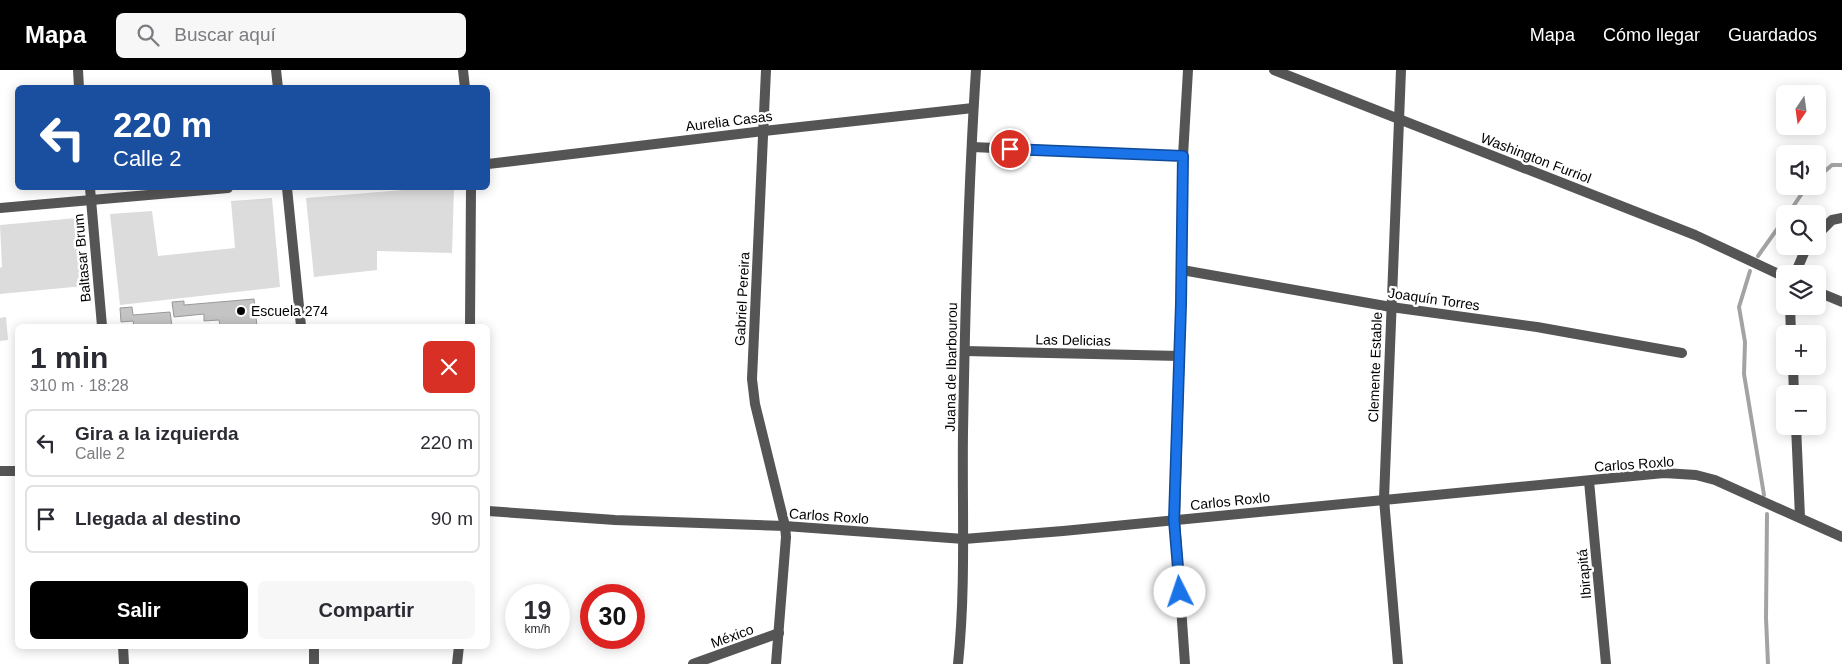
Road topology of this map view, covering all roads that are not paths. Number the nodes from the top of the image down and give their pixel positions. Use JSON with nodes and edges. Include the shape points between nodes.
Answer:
{"nodes":[{"id":1,"x":78,"y":70,"type":"edge"},
{"id":2,"x":276,"y":70,"type":"edge"},
{"id":3,"x":463,"y":70,"type":"edge"},
{"id":4,"x":766,"y":70,"type":"edge"},
{"id":5,"x":976,"y":70,"type":"edge"},
{"id":6,"x":1188,"y":70,"type":"edge"},
{"id":7,"x":1274,"y":70,"type":"edge"},
{"id":8,"x":1401,"y":70,"type":"edge"},
{"id":9,"x":79,"y":85,"type":"edge"},
{"id":10,"x":278,"y":85,"type":"edge"},
{"id":11,"x":465,"y":85,"type":"edge"},
{"id":12,"x":974,"y":108,"type":"junction"},
{"id":13,"x":1398,"y":118,"type":"junction"},
{"id":14,"x":764,"y":131,"type":"junction"},
{"id":15,"x":972,"y":147,"type":"junction"},
{"id":16,"x":1183,"y":156,"type":"junction"},
{"id":17,"x":490,"y":164,"type":"edge"},
{"id":18,"x":90,"y":190,"type":"edge"},
{"id":19,"x":205,"y":190,"type":"edge"},
{"id":20,"x":287,"y":190,"type":"edge"},
{"id":21,"x":471,"y":190,"type":"edge"},
{"id":22,"x":91,"y":200,"type":"junction"},
{"id":23,"x":0,"y":208,"type":"edge"},
{"id":24,"x":1842,"y":218,"type":"edge"},
{"id":25,"x":1826,"y":226,"type":"edge"},
{"id":26,"x":1182,"y":270,"type":"junction"},
{"id":27,"x":1776,"y":273,"type":"edge"},
{"id":28,"x":1826,"y":295,"type":"edge"},
{"id":29,"x":1842,"y":302,"type":"edge"},
{"id":30,"x":1391,"y":307,"type":"junction"},
{"id":31,"x":102,"y":324,"type":"edge"},
{"id":32,"x":300,"y":324,"type":"edge"},
{"id":33,"x":470,"y":324,"type":"edge"},
{"id":34,"x":965,"y":351,"type":"junction"},
{"id":35,"x":1682,"y":353,"type":"dead end"},
{"id":36,"x":1180,"y":356,"type":"junction"},
{"id":37,"x":1796,"y":435,"type":"edge"},
{"id":38,"x":0,"y":471,"type":"edge"},
{"id":39,"x":15,"y":472,"type":"edge"},
{"id":40,"x":1589,"y":481,"type":"junction"},
{"id":41,"x":1384,"y":499,"type":"junction"},
{"id":42,"x":490,"y":511,"type":"edge"},
{"id":43,"x":1800,"y":517,"type":"junction"},
{"id":44,"x":1174,"y":520,"type":"junction"},
{"id":45,"x":785,"y":526,"type":"junction"},
{"id":46,"x":1842,"y":537,"type":"edge"},
{"id":47,"x":964,"y":538,"type":"junction"},
{"id":48,"x":779,"y":633,"type":"junction"},
{"id":49,"x":123,"y":649,"type":"edge"},
{"id":50,"x":314,"y":649,"type":"edge"},
{"id":51,"x":459,"y":649,"type":"edge"},
{"id":52,"x":124,"y":664,"type":"edge"},
{"id":53,"x":314,"y":664,"type":"edge"},
{"id":54,"x":457,"y":664,"type":"edge"},
{"id":55,"x":693,"y":664,"type":"edge"},
{"id":56,"x":776,"y":664,"type":"edge"},
{"id":57,"x":958,"y":664,"type":"edge"},
{"id":58,"x":1185,"y":664,"type":"edge"},
{"id":59,"x":1398,"y":664,"type":"edge"},
{"id":60,"x":1606,"y":664,"type":"edge"}],
"edges":[{"from":1,"to":9,"type":"street"},
{"from":2,"to":10,"type":"street"},
{"from":3,"to":11,"type":"street"},
{"from":4,"to":14,"type":"street","name":"Gabriel Pereira"},
{"from":5,"to":12,"type":"street","name":"Juana de Ibarbourou"},
{"from":6,"to":16,"type":"street"},
{"from":7,"to":13,"type":"street","name":"Washington Furriol"},
{"from":8,"to":13,"type":"street","name":"Clemente Estable"},
{"from":12,"to":14,"type":"street","name":"Aurelia Casas"},
{"from":12,"to":15,"type":"street","name":"Juana de Ibarbourou"},
{"from":13,"to":27,"type":"street","name":"Washington Furriol","via":[[1695,235]]},
{"from":13,"to":30,"type":"street","name":"Clemente Estable"},
{"from":14,"to":17,"type":"street","name":"Aurelia Casas"},
{"from":14,"to":45,"type":"street","name":"Gabriel Pereira","via":[[752,379],[755,404]]},
{"from":15,"to":16,"type":"street"},
{"from":15,"to":34,"type":"street","name":"Juana de Ibarbourou"},
{"from":16,"to":26,"type":"street"},
{"from":18,"to":22,"type":"street","name":"Baltasar Brum"},
{"from":19,"to":22,"type":"street"},
{"from":20,"to":32,"type":"street"},
{"from":21,"to":33,"type":"street"},
{"from":22,"to":23,"type":"street"},
{"from":22,"to":31,"type":"street","name":"Baltasar Brum"},
{"from":24,"to":25,"type":"street","via":[[1832,220]]},
{"from":26,"to":30,"type":"street","name":"Joaquín Torres"},
{"from":26,"to":36,"type":"street"},
{"from":28,"to":29,"type":"street"},
{"from":30,"to":35,"type":"street","name":"Joaquín Torres","via":[[1537,327]]},
{"from":30,"to":41,"type":"street","name":"Clemente Estable"},
{"from":34,"to":36,"type":"street","name":"Las Delicias"},
{"from":34,"to":47,"type":"street","name":"Juana de Ibarbourou"},
{"from":36,"to":44,"type":"street"},
{"from":37,"to":43,"type":"street"},
{"from":38,"to":39,"type":"street"},
{"from":40,"to":41,"type":"street","name":"Carlos Roxlo"},
{"from":40,"to":43,"type":"street","name":"Carlos Roxlo","via":[[1664,473],[1696,475]]},
{"from":40,"to":60,"type":"street","name":"Ibirapitá"},
{"from":41,"to":44,"type":"street","name":"Carlos Roxlo"},
{"from":41,"to":59,"type":"street","name":"Clemente Estable"},
{"from":42,"to":45,"type":"street","name":"Carlos Roxlo","via":[[615,520]]},
{"from":43,"to":46,"type":"street","name":"Carlos Roxlo"},
{"from":44,"to":47,"type":"street","name":"Carlos Roxlo"},
{"from":44,"to":58,"type":"street"},
{"from":45,"to":47,"type":"street","name":"Carlos Roxlo"},
{"from":45,"to":48,"type":"street","name":"Gabriel Pereira"},
{"from":47,"to":57,"type":"street","name":"Juana de Ibarbourou"},
{"from":48,"to":55,"type":"street","name":"México"},
{"from":48,"to":56,"type":"street","name":"Gabriel Pereira"},
{"from":49,"to":52,"type":"street"},
{"from":50,"to":53,"type":"street"},
{"from":51,"to":54,"type":"street"}]}
